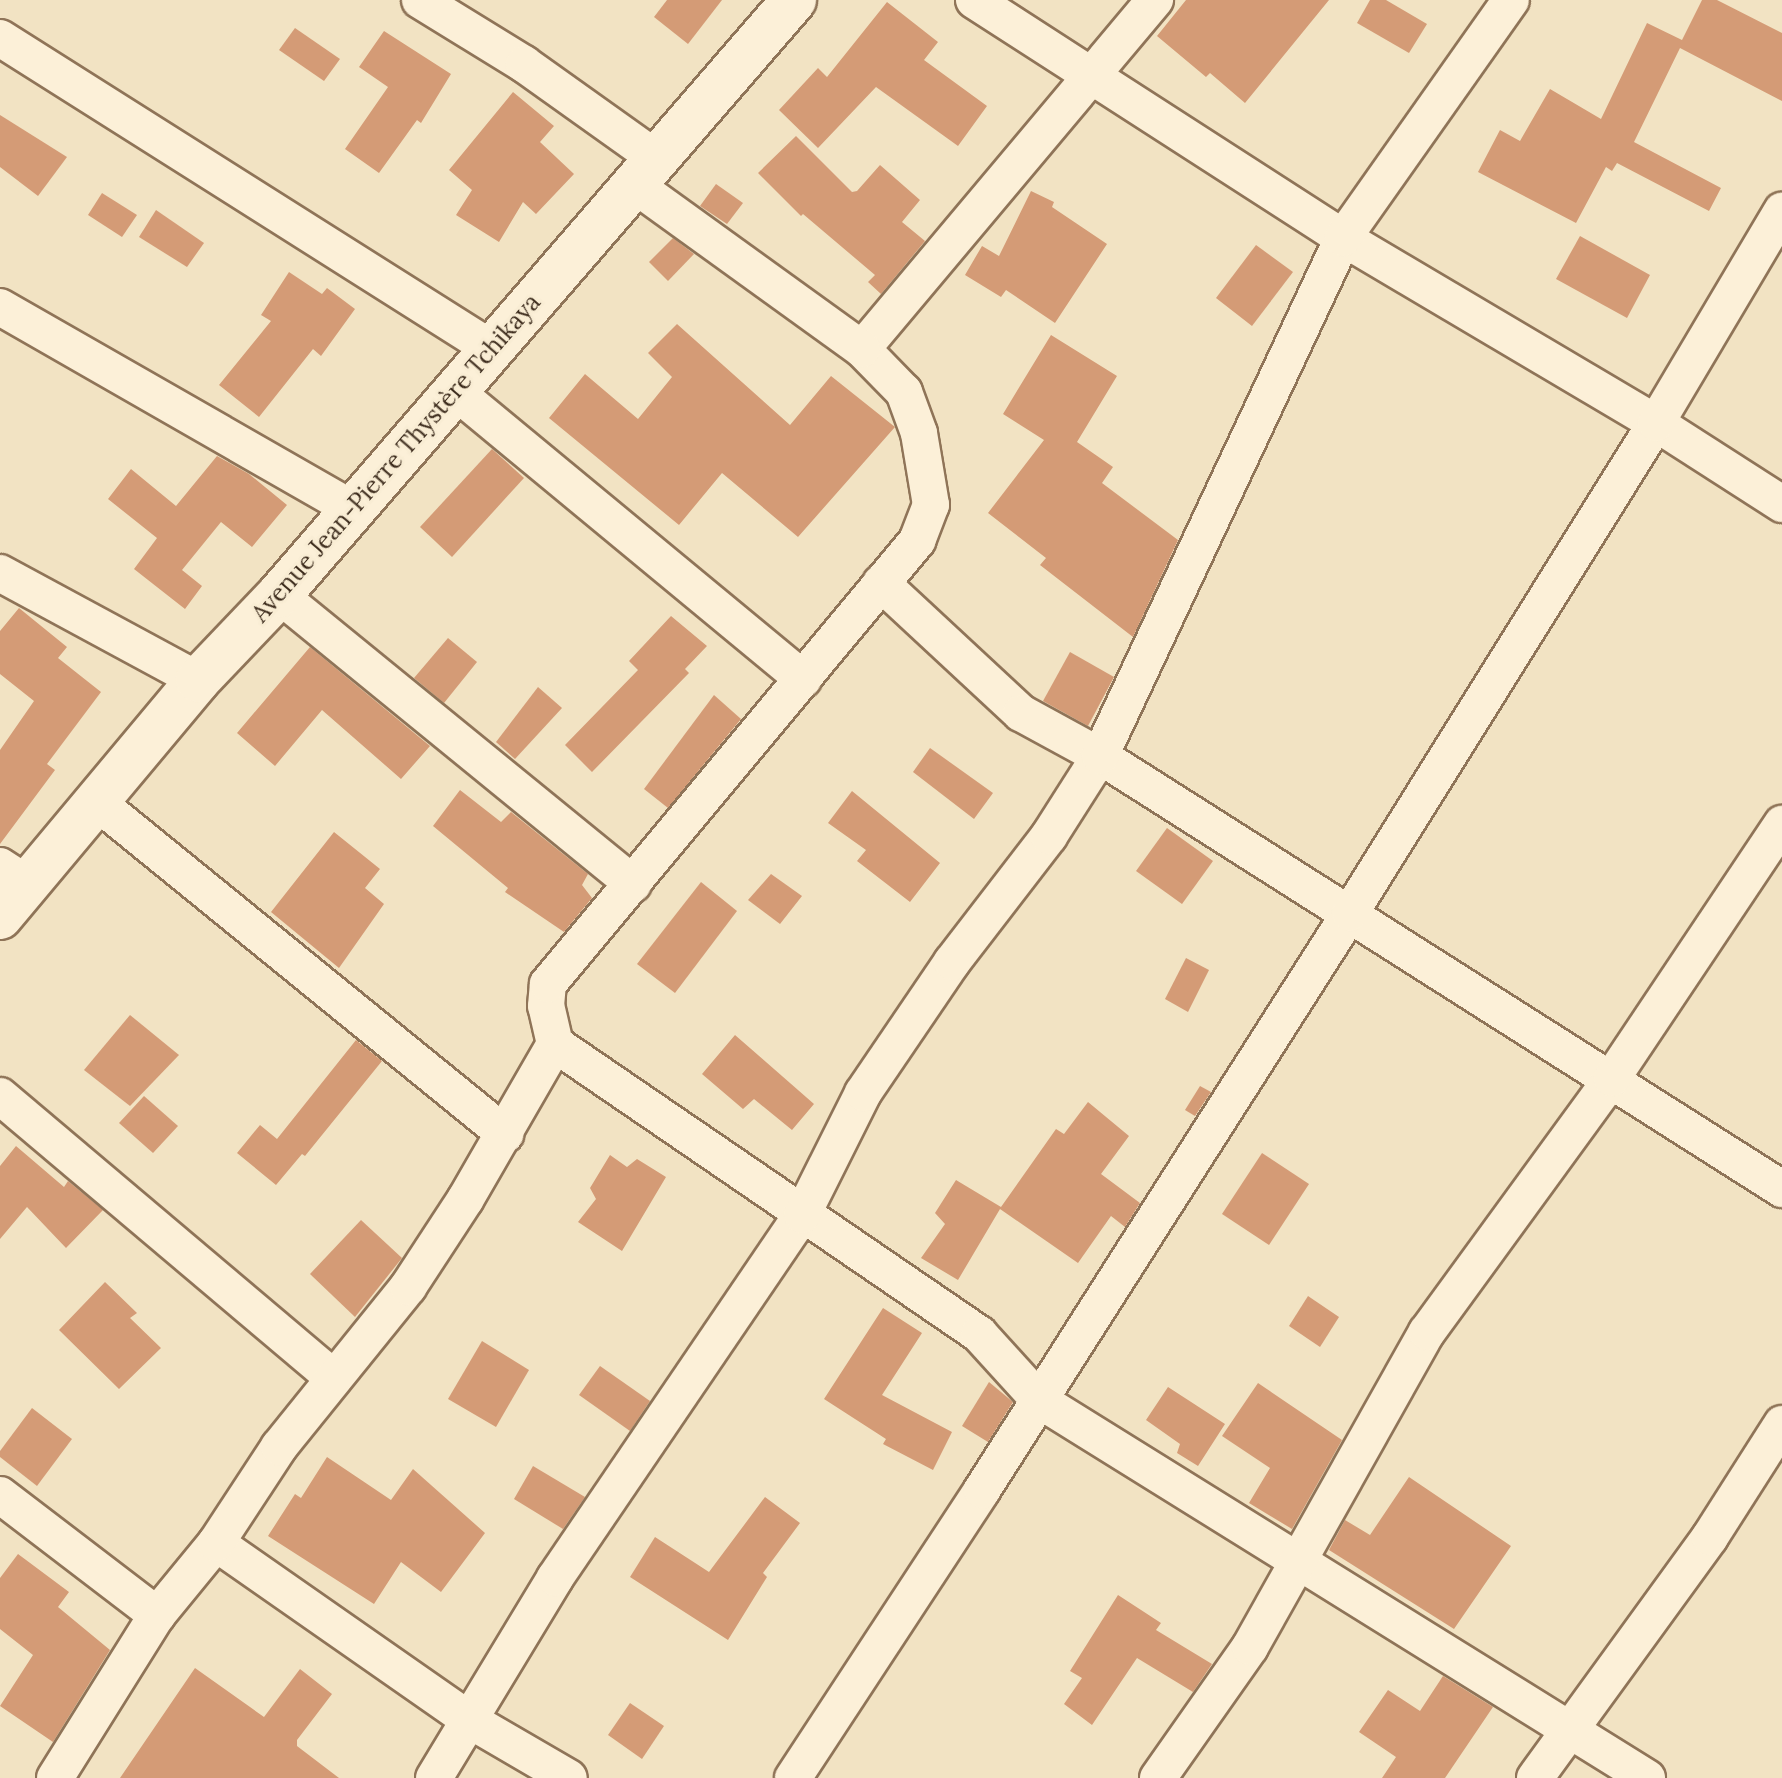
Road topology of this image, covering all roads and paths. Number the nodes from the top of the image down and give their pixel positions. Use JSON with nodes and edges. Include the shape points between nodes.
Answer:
{"nodes":[{"id":1,"x":420,"y":0,"type":"edge"},
{"id":2,"x":794,"y":0,"type":"edge"},
{"id":3,"x":974,"y":0,"type":"edge"},
{"id":4,"x":1155,"y":0,"type":"edge"},
{"id":5,"x":1511,"y":0,"type":"edge"},
{"id":6,"x":0,"y":38,"type":"edge"},
{"id":7,"x":1092,"y":77,"type":"junction"},
{"id":8,"x":646,"y":172,"type":"junction"},
{"id":9,"x":1782,"y":211,"type":"edge"},
{"id":10,"x":1343,"y":238,"type":"junction"},
{"id":11,"x":0,"y":307,"type":"edge"},
{"id":12,"x":492,"y":349,"type":"junction"},
{"id":13,"x":862,"y":349,"type":"junction"},
{"id":14,"x":455,"y":391,"type":"junction"},
{"id":15,"x":1656,"y":423,"type":"junction"},
{"id":16,"x":1782,"y":504,"type":"edge"},
{"id":17,"x":353,"y":509,"type":"junction"},
{"id":18,"x":0,"y":573,"type":"edge"},
{"id":19,"x":881,"y":583,"type":"junction"},
{"id":20,"x":279,"y":595,"type":"junction"},
{"id":21,"x":803,"y":679,"type":"junction"},
{"id":22,"x":198,"y":680,"type":"junction"},
{"id":23,"x":1100,"y":756,"type":"junction"},
{"id":24,"x":98,"y":803,"type":"junction"},
{"id":25,"x":1782,"y":824,"type":"edge"},
{"id":26,"x":14,"y":875,"type":"edge"},
{"id":27,"x":633,"y":884,"type":"junction"},
{"id":28,"x":1350,"y":913,"type":"junction"},
{"id":29,"x":0,"y":917,"type":"edge"},
{"id":30,"x":555,"y":1044,"type":"junction"},
{"id":31,"x":1612,"y":1078,"type":"junction"},
{"id":32,"x":0,"y":1096,"type":"edge"},
{"id":33,"x":505,"y":1134,"type":"junction"},
{"id":34,"x":1782,"y":1189,"type":"edge"},
{"id":35,"x":802,"y":1215,"type":"junction"},
{"id":36,"x":334,"y":1378,"type":"junction"},
{"id":37,"x":1039,"y":1400,"type":"junction"},
{"id":38,"x":1782,"y":1424,"type":"edge"},
{"id":39,"x":0,"y":1495,"type":"edge"},
{"id":40,"x":216,"y":1543,"type":"junction"},
{"id":41,"x":1298,"y":1559,"type":"junction"},
{"id":42,"x":157,"y":1615,"type":"junction"},
{"id":43,"x":471,"y":1721,"type":"junction"},
{"id":44,"x":1573,"y":1730,"type":"junction"},
{"id":45,"x":55,"y":1778,"type":"edge"},
{"id":46,"x":434,"y":1778,"type":"edge"},
{"id":47,"x":569,"y":1778,"type":"edge"},
{"id":48,"x":793,"y":1778,"type":"edge"},
{"id":49,"x":1158,"y":1778,"type":"edge"},
{"id":50,"x":1535,"y":1778,"type":"edge"},
{"id":51,"x":1647,"y":1778,"type":"edge"}],
"edges":[{"from":1,"to":8,"type":"street","via":[[524,64]]},
{"from":2,"to":8,"type":"street","name":"Avenue Jean-Pierre Thystère Tchikaya"},
{"from":3,"to":7,"type":"street"},
{"from":4,"to":7,"type":"street"},
{"from":5,"to":10,"type":"street"},
{"from":6,"to":12,"type":"street"},
{"from":7,"to":10,"type":"street"},
{"from":7,"to":13,"type":"street"},
{"from":8,"to":12,"type":"street","name":"Avenue Jean-Pierre Thystère Tchikaya"},
{"from":8,"to":13,"type":"street"},
{"from":9,"to":15,"type":"street"},
{"from":10,"to":15,"type":"street"},
{"from":10,"to":23,"type":"street"},
{"from":11,"to":17,"type":"street"},
{"from":12,"to":14,"type":"street","name":"Avenue Jean-Pierre Thystère Tchikaya"},
{"from":13,"to":19,"type":"street","via":[[904,392],[919,433],[931,505],[917,541]]},
{"from":14,"to":17,"type":"street","name":"Avenue Jean-Pierre Thystère Tchikaya"},
{"from":14,"to":21,"type":"street"},
{"from":15,"to":16,"type":"street"},
{"from":15,"to":28,"type":"street"},
{"from":17,"to":20,"type":"street","name":"Avenue Jean-Pierre Thystère Tchikaya"},
{"from":18,"to":22,"type":"street"},
{"from":19,"to":21,"type":"street"},
{"from":19,"to":23,"type":"street","via":[[1021,713]]},
{"from":20,"to":22,"type":"street","name":"Avenue Jean-Pierre Thystère Tchikaya"},
{"from":20,"to":27,"type":"street"},
{"from":21,"to":27,"type":"street"},
{"from":22,"to":24,"type":"street","name":"Avenue Jean-Pierre Thystère Tchikaya"},
{"from":23,"to":28,"type":"street"},
{"from":23,"to":35,"type":"street","via":[[1049,836],[952,962],[863,1093]]},
{"from":24,"to":26,"type":"street","name":"Avenue Jean-Pierre Thystère Tchikaya"},
{"from":24,"to":33,"type":"street"},
{"from":25,"to":31,"type":"street"},
{"from":26,"to":29,"type":"street","name":"Avenue Jean-Pierre Thystère Tchikaya"},
{"from":27,"to":30,"type":"street","via":[[548,984],[546,1006]]},
{"from":28,"to":31,"type":"street"},
{"from":28,"to":37,"type":"street"},
{"from":30,"to":33,"type":"street"},
{"from":30,"to":35,"type":"street"},
{"from":31,"to":34,"type":"street"},
{"from":31,"to":41,"type":"street","via":[[1427,1332]]},
{"from":32,"to":36,"type":"street"},
{"from":33,"to":36,"type":"street","via":[[408,1287]]},
{"from":35,"to":37,"type":"street","via":[[979,1334]]},
{"from":35,"to":43,"type":"street","via":[[555,1578]]},
{"from":36,"to":40,"type":"street","via":[[279,1447]]},
{"from":37,"to":41,"type":"street"},
{"from":37,"to":48,"type":"street"},
{"from":38,"to":44,"type":"street","via":[[1710,1537]]},
{"from":39,"to":42,"type":"street"},
{"from":40,"to":42,"type":"street"},
{"from":40,"to":43,"type":"street"},
{"from":41,"to":44,"type":"street"},
{"from":41,"to":49,"type":"street","via":[[1250,1647]]},
{"from":42,"to":45,"type":"street"},
{"from":43,"to":46,"type":"street"},
{"from":43,"to":47,"type":"street"},
{"from":44,"to":50,"type":"street"},
{"from":44,"to":51,"type":"street"}]}
